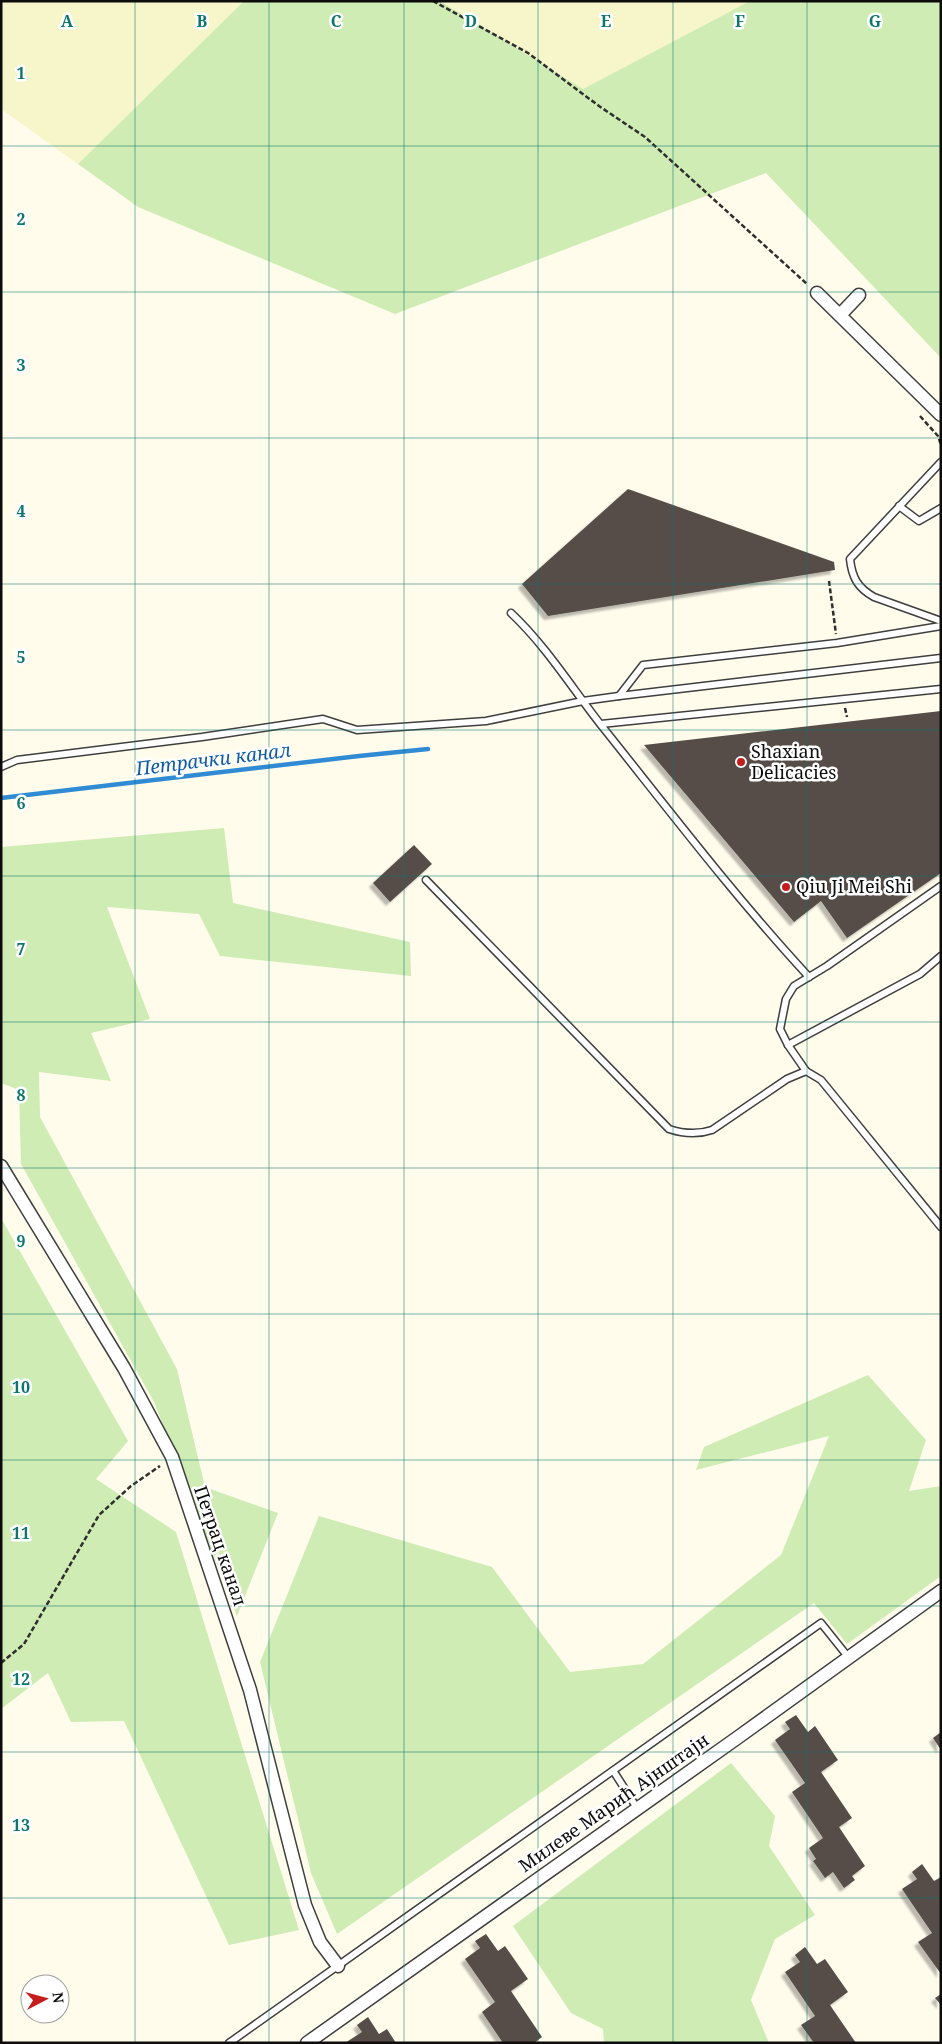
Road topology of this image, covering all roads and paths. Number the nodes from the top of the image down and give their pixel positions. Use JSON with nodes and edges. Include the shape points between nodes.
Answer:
{"nodes":[{"id":1,"x":433,"y":1,"type":"edge"},
{"id":2,"x":817,"y":293,"type":"joint"},
{"id":3,"x":859,"y":295,"type":"dead end"},
{"id":4,"x":840,"y":315,"type":"junction"},
{"id":5,"x":941,"y":415,"type":"edge"},
{"id":6,"x":920,"y":416,"type":"dead end"},
{"id":7,"x":941,"y":445,"type":"edge"},
{"id":8,"x":941,"y":462,"type":"edge"},
{"id":9,"x":899,"y":506,"type":"junction"},
{"id":10,"x":941,"y":508,"type":"edge"},
{"id":11,"x":511,"y":613,"type":"dead end"},
{"id":12,"x":941,"y":621,"type":"edge"},
{"id":13,"x":941,"y":626,"type":"edge"},
{"id":14,"x":941,"y":658,"type":"edge"},
{"id":15,"x":941,"y":689,"type":"edge"},
{"id":16,"x":619,"y":696,"type":"junction"},
{"id":17,"x":582,"y":701,"type":"junction"},
{"id":18,"x":601,"y":724,"type":"junction"},
{"id":19,"x":1,"y":767,"type":"edge"},
{"id":20,"x":426,"y":880,"type":"dead end"},
{"id":21,"x":941,"y":886,"type":"edge"},
{"id":22,"x":941,"y":956,"type":"edge"},
{"id":23,"x":809,"y":977,"type":"junction"},
{"id":24,"x":788,"y":1045,"type":"junction"},
{"id":25,"x":806,"y":1071,"type":"junction"},
{"id":26,"x":1,"y":1166,"type":"edge"},
{"id":27,"x":941,"y":1227,"type":"edge"},
{"id":28,"x":172,"y":1458,"type":"junction"},
{"id":29,"x":941,"y":1591,"type":"edge"},
{"id":30,"x":849,"y":1658,"type":"junction"},
{"id":31,"x":1,"y":1663,"type":"edge"},
{"id":32,"x":614,"y":1772,"type":"junction"},
{"id":33,"x":637,"y":1808,"type":"junction"},
{"id":34,"x":338,"y":1966,"type":"junction"},
{"id":35,"x":229,"y":2043,"type":"edge"},
{"id":36,"x":307,"y":2043,"type":"edge"}],
"edges":[{"from":1,"to":2,"type":"path","via":[[528,53],[645,137]]},
{"from":2,"to":4,"type":"street"},
{"from":3,"to":4,"type":"street"},
{"from":4,"to":5,"type":"street"},
{"from":6,"to":7,"type":"path","via":[[938,436]]},
{"from":8,"to":9,"type":"lane"},
{"from":9,"to":10,"type":"lane","via":[[919,521]]},
{"from":9,"to":12,"type":"lane","via":[[852,555],[852,574],[858,585],[874,597]]},
{"from":11,"to":17,"type":"lane","via":[[531,632]]},
{"from":13,"to":16,"type":"lane","via":[[837,643],[643,665]]},
{"from":14,"to":16,"type":"lane"},
{"from":15,"to":18,"type":"lane"},
{"from":16,"to":17,"type":"lane"},
{"from":17,"to":18,"type":"lane"},
{"from":17,"to":19,"type":"lane","via":[[486,721],[357,730],[323,719],[301,721],[17,760]]},
{"from":18,"to":23,"type":"lane","via":[[774,939]]},
{"from":20,"to":25,"type":"lane","via":[[669,1130],[701,1134],[712,1130],[786,1079]]},
{"from":21,"to":23,"type":"lane"},
{"from":22,"to":24,"type":"lane","via":[[920,974]]},
{"from":23,"to":24,"type":"lane","via":[[794,986],[786,999],[780,1029]]},
{"from":24,"to":25,"type":"lane"},
{"from":25,"to":27,"type":"lane","via":[[821,1080]]},
{"from":26,"to":28,"type":"street","name":"Петрац канал","via":[[124,1368]]},
{"from":28,"to":31,"type":"path","via":[[131,1486],[99,1515],[24,1644]]},
{"from":28,"to":34,"type":"street","name":"Петрац канал","via":[[250,1690],[305,1905],[320,1942]]},
{"from":29,"to":30,"type":"street","name":"Милеве Марић Ајнштајн"},
{"from":30,"to":32,"type":"lane","via":[[821,1623]]},
{"from":30,"to":33,"type":"street","name":"Милеве Марић Ајнштајн"},
{"from":32,"to":33,"type":"lane"},
{"from":32,"to":34,"type":"lane"},
{"from":33,"to":36,"type":"street","name":"Милеве Марић Ајнштајн"},
{"from":34,"to":35,"type":"lane"}]}
